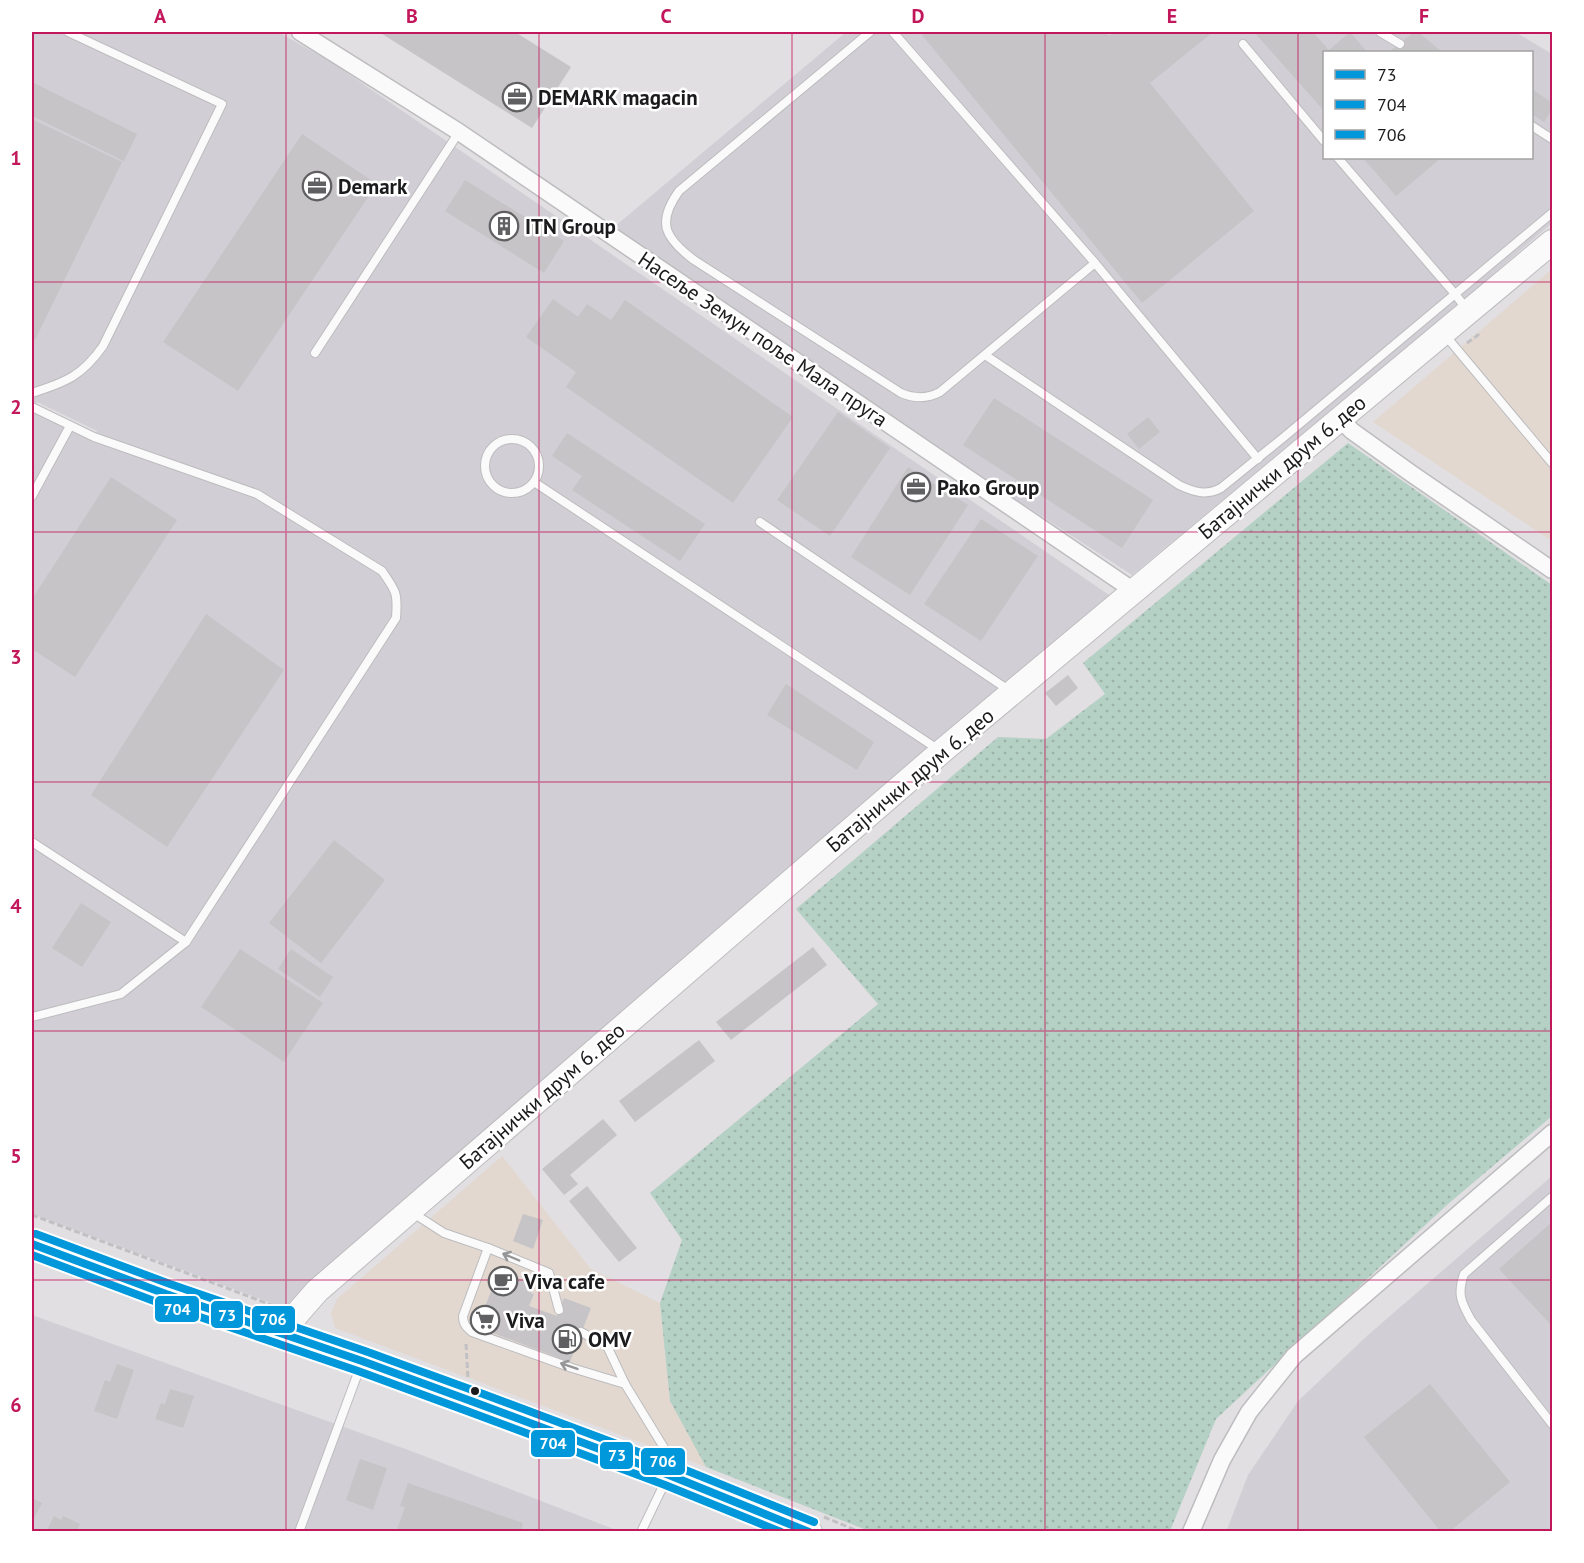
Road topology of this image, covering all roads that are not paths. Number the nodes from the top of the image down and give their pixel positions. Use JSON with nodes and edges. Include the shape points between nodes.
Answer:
{"nodes":[{"id":1,"x":68,"y":32,"type":"edge"},
{"id":2,"x":300,"y":32,"type":"edge"},
{"id":3,"x":870,"y":32,"type":"edge"},
{"id":4,"x":893,"y":32,"type":"edge"},
{"id":5,"x":1380,"y":32,"type":"edge"},
{"id":6,"x":1243,"y":44,"type":"dead end"},
{"id":7,"x":1400,"y":44,"type":"dead end"},
{"id":8,"x":1533,"y":127,"type":"edge"},
{"id":9,"x":459,"y":132,"type":"junction"},
{"id":10,"x":1552,"y":139,"type":"edge"},
{"id":11,"x":1323,"y":140,"type":"edge"},
{"id":12,"x":1339,"y":159,"type":"edge"},
{"id":13,"x":1552,"y":213,"type":"edge"},
{"id":14,"x":1552,"y":242,"type":"edge"},
{"id":15,"x":1095,"y":263,"type":"junction"},
{"id":16,"x":1462,"y":303,"type":"junction"},
{"id":17,"x":1443,"y":333,"type":"junction"},
{"id":18,"x":315,"y":353,"type":"dead end"},
{"id":19,"x":985,"y":355,"type":"junction"},
{"id":20,"x":32,"y":393,"type":"edge"},
{"id":21,"x":32,"y":407,"type":"edge"},
{"id":22,"x":1340,"y":419,"type":"junction"},
{"id":23,"x":70,"y":426,"type":"junction"},
{"id":24,"x":1258,"y":459,"type":"junction"},
{"id":25,"x":1552,"y":463,"type":"edge"},
{"id":26,"x":534,"y":482,"type":"junction"},
{"id":27,"x":32,"y":496,"type":"edge"},
{"id":28,"x":760,"y":522,"type":"dead end"},
{"id":29,"x":1552,"y":570,"type":"edge"},
{"id":30,"x":1134,"y":591,"type":"junction"},
{"id":31,"x":1013,"y":693,"type":"junction"},
{"id":32,"x":941,"y":752,"type":"junction"},
{"id":33,"x":32,"y":842,"type":"edge"},
{"id":34,"x":186,"y":942,"type":"junction"},
{"id":35,"x":32,"y":1017,"type":"edge"},
{"id":36,"x":1552,"y":1133,"type":"edge"},
{"id":37,"x":1552,"y":1197,"type":"edge"},
{"id":38,"x":409,"y":1211,"type":"junction"},
{"id":39,"x":32,"y":1244,"type":"edge"},
{"id":40,"x":488,"y":1248,"type":"junction"},
{"id":41,"x":559,"y":1310,"type":"dead end"},
{"id":42,"x":291,"y":1325,"type":"junction"},
{"id":43,"x":581,"y":1332,"type":"dead end"},
{"id":44,"x":362,"y":1361,"type":"junction"},
{"id":45,"x":625,"y":1384,"type":"junction"},
{"id":46,"x":1552,"y":1424,"type":"edge"},
{"id":47,"x":679,"y":1479,"type":"junction"},
{"id":48,"x":299,"y":1532,"type":"edge"},
{"id":49,"x":641,"y":1532,"type":"edge"},
{"id":50,"x":810,"y":1532,"type":"edge"},
{"id":51,"x":1191,"y":1532,"type":"edge"}],
"edges":[{"from":1,"to":20,"type":"lane","via":[[222,104],[103,346],[70,379]]},
{"from":2,"to":9,"type":"street","name":"Насеље Земун поље Мала пруга"},
{"from":3,"to":19,"type":"lane","via":[[679,191],[667,210],[669,234],[672,242],[694,260],[912,397],[940,392]]},
{"from":4,"to":15,"type":"lane"},
{"from":5,"to":7,"type":"lane"},
{"from":6,"to":11,"type":"lane"},
{"from":8,"to":10,"type":"lane"},
{"from":9,"to":18,"type":"lane"},
{"from":9,"to":30,"type":"street","name":"Насеље Земун поље Мала пруга"},
{"from":12,"to":16,"type":"lane"},
{"from":13,"to":16,"type":"lane"},
{"from":14,"to":16,"type":"street","name":"Батајнички друм 6. део"},
{"from":15,"to":19,"type":"lane"},
{"from":15,"to":24,"type":"lane"},
{"from":16,"to":17,"type":"street","name":"Батајнички друм 6. део"},
{"from":16,"to":24,"type":"lane"},
{"from":17,"to":22,"type":"street","name":"Батајнички друм 6. део"},
{"from":17,"to":25,"type":"lane"},
{"from":19,"to":24,"type":"lane","via":[[1193,492],[1214,492]]},
{"from":21,"to":23,"type":"lane"},
{"from":22,"to":29,"type":"street","via":[[1395,462]]},
{"from":22,"to":30,"type":"street","name":"Батајнички друм 6. део"},
{"from":23,"to":27,"type":"lane"},
{"from":23,"to":34,"type":"lane","via":[[257,494],[382,571],[396,590],[396,618]]},
{"from":26,"to":26,"type":"lane","via":[[510,493],[494,486],[485,470],[485,461],[494,445],[510,439],[534,449],[539,465]]},
{"from":26,"to":32,"type":"lane"},
{"from":28,"to":31,"type":"lane"},
{"from":30,"to":31,"type":"street","name":"Батајнички друм 6. део"},
{"from":31,"to":32,"type":"street","name":"Батајнички друм 6. део"},
{"from":32,"to":38,"type":"street","name":"Батајнички друм 6. део"},
{"from":33,"to":34,"type":"lane"},
{"from":34,"to":35,"type":"lane","via":[[121,994]]},
{"from":36,"to":51,"type":"street","via":[[1294,1356],[1249,1412],[1222,1460]]},
{"from":37,"to":46,"type":"lane","via":[[1464,1274],[1459,1287],[1462,1305],[1471,1320]]},
{"from":38,"to":40,"type":"lane","via":[[444,1233]]},
{"from":38,"to":42,"type":"street","name":"Батајнички друм 6. део","via":[[317,1291]]},
{"from":39,"to":42,"type":"street","via":[[166,1294]]},
{"from":41,"to":40,"type":"lane","one_way":true,"via":[[549,1273]]},
{"from":45,"to":40,"type":"lane","one_way":true,"via":[[466,1327],[463,1316]]},
{"from":42,"to":44,"type":"street"},
{"from":43,"to":45,"type":"lane","via":[[608,1346]]},
{"from":44,"to":47,"type":"street"},
{"from":44,"to":48,"type":"lane"},
{"from":45,"to":47,"type":"lane"},
{"from":47,"to":49,"type":"lane"},
{"from":47,"to":50,"type":"street"}]}
